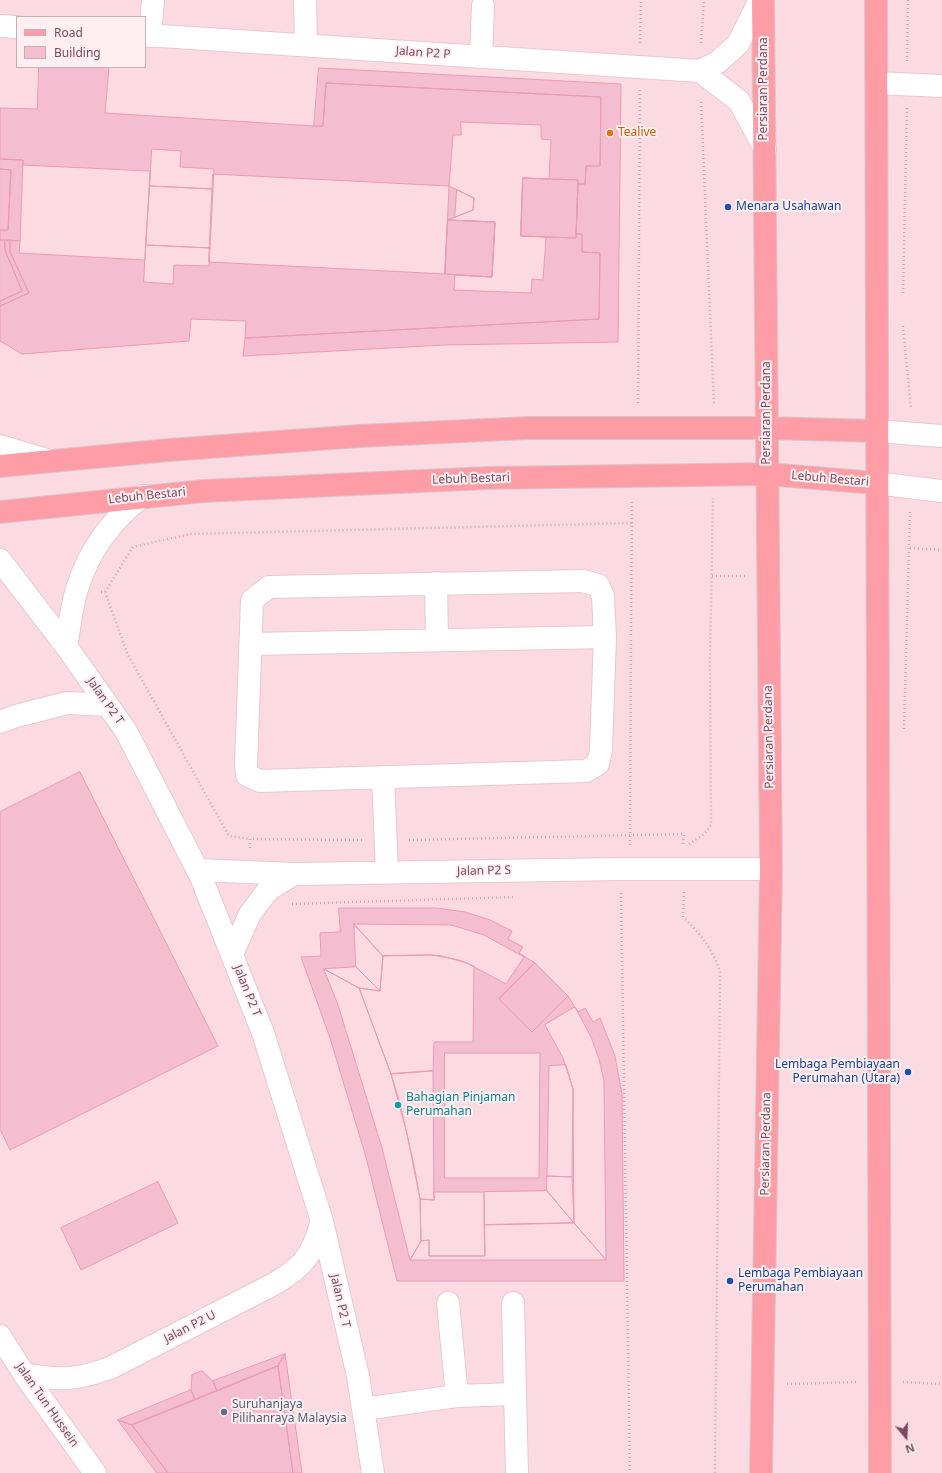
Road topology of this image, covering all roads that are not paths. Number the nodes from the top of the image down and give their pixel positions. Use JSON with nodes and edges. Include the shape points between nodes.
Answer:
{"nodes":[{"id":1,"x":153,"y":0,"type":"edge"},
{"id":2,"x":305,"y":0,"type":"edge"},
{"id":3,"x":760,"y":0,"type":"edge"},
{"id":4,"x":763,"y":0,"type":"edge"},
{"id":5,"x":876,"y":0,"type":"edge"},
{"id":6,"x":483,"y":6,"type":"dead end"},
{"id":7,"x":0,"y":26,"type":"edge"},
{"id":8,"x":16,"y":27,"type":"edge"},
{"id":9,"x":148,"y":35,"type":"edge"},
{"id":10,"x":306,"y":45,"type":"junction"},
{"id":11,"x":481,"y":57,"type":"junction"},
{"id":12,"x":700,"y":71,"type":"junction"},
{"id":13,"x":876,"y":83,"type":"junction"},
{"id":14,"x":942,"y":86,"type":"edge"},
{"id":15,"x":765,"y":149,"type":"junction"},
{"id":16,"x":766,"y":428,"type":"junction"},
{"id":17,"x":877,"y":431,"type":"junction"},
{"id":18,"x":942,"y":436,"type":"edge"},
{"id":19,"x":0,"y":446,"type":"edge"},
{"id":20,"x":50,"y":461,"type":"junction"},
{"id":21,"x":0,"y":466,"type":"edge"},
{"id":22,"x":767,"y":474,"type":"junction"},
{"id":23,"x":876,"y":483,"type":"junction"},
{"id":24,"x":942,"y":491,"type":"edge"},
{"id":25,"x":143,"y":496,"type":"junction"},
{"id":26,"x":0,"y":512,"type":"edge"},
{"id":27,"x":0,"y":560,"type":"edge"},
{"id":28,"x":436,"y":583,"type":"junction"},
{"id":29,"x":605,"y":637,"type":"junction"},
{"id":30,"x":437,"y":640,"type":"junction"},
{"id":31,"x":251,"y":644,"type":"junction"},
{"id":32,"x":66,"y":646,"type":"junction"},
{"id":33,"x":108,"y":705,"type":"junction"},
{"id":34,"x":0,"y":722,"type":"edge"},
{"id":35,"x":383,"y":777,"type":"junction"},
{"id":36,"x":771,"y":869,"type":"junction"},
{"id":37,"x":197,"y":870,"type":"junction"},
{"id":38,"x":387,"y":873,"type":"junction"},
{"id":39,"x":294,"y":874,"type":"junction"},
{"id":40,"x":232,"y":954,"type":"junction"},
{"id":41,"x":322,"y":1221,"type":"junction"},
{"id":42,"x":448,"y":1303,"type":"dead end"},
{"id":43,"x":513,"y":1303,"type":"dead end"},
{"id":44,"x":0,"y":1336,"type":"edge"},
{"id":45,"x":24,"y":1374,"type":"junction"},
{"id":46,"x":515,"y":1394,"type":"junction"},
{"id":47,"x":457,"y":1396,"type":"junction"},
{"id":48,"x":363,"y":1409,"type":"junction"},
{"id":49,"x":96,"y":1473,"type":"edge"},
{"id":50,"x":373,"y":1473,"type":"edge"},
{"id":51,"x":517,"y":1473,"type":"edge"},
{"id":52,"x":760,"y":1473,"type":"edge"},
{"id":53,"x":880,"y":1473,"type":"edge"}],
"edges":[{"from":1,"to":9,"type":"street"},
{"from":2,"to":10,"type":"street"},
{"from":3,"to":12,"type":"street","via":[[738,44],[718,62]]},
{"from":4,"to":15,"type":"main road","name":"Persiaran Perdana"},
{"from":5,"to":13,"type":"main road"},
{"from":6,"to":11,"type":"street"},
{"from":7,"to":8,"type":"street"},
{"from":9,"to":10,"type":"street","name":"Jalan P2 P"},
{"from":10,"to":11,"type":"street","name":"Jalan P2 P"},
{"from":11,"to":12,"type":"street","name":"Jalan P2 P"},
{"from":12,"to":15,"type":"street","via":[[740,101]]},
{"from":13,"to":14,"type":"street"},
{"from":13,"to":17,"type":"main road"},
{"from":15,"to":16,"type":"main road","name":"Persiaran Perdana"},
{"from":16,"to":17,"type":"main road"},
{"from":16,"to":20,"type":"main road","via":[[528,428],[360,436]]},
{"from":16,"to":22,"type":"main road","name":"Persiaran Perdana"},
{"from":17,"to":18,"type":"street"},
{"from":17,"to":23,"type":"main road"},
{"from":19,"to":20,"type":"street"},
{"from":20,"to":21,"type":"main road"},
{"from":22,"to":23,"type":"main road","name":"Lebuh Bestari"},
{"from":22,"to":25,"type":"main road","name":"Lebuh Bestari","via":[[488,478]]},
{"from":22,"to":36,"type":"main road","name":"Persiaran Perdana"},
{"from":23,"to":24,"type":"street","name":"Lebuh Bestari"},
{"from":23,"to":53,"type":"main road","via":[[890,1382]]},
{"from":25,"to":26,"type":"main road","name":"Lebuh Bestari"},
{"from":25,"to":32,"type":"street","via":[[112,523],[93,549],[76,589]]},
{"from":27,"to":32,"type":"street","name":"Jalan P2 T"},
{"from":28,"to":29,"type":"street","via":[[583,581],[598,585],[603,596]]},
{"from":28,"to":30,"type":"street"},
{"from":28,"to":31,"type":"street","via":[[269,587],[252,600]]},
{"from":29,"to":30,"type":"street"},
{"from":29,"to":35,"type":"street","via":[[602,750],[598,764],[586,771]]},
{"from":30,"to":31,"type":"street"},
{"from":31,"to":35,"type":"street","via":[[247,775],[260,781]]},
{"from":32,"to":33,"type":"street","name":"Jalan P2 T"},
{"from":33,"to":34,"type":"street","via":[[67,703]]},
{"from":33,"to":37,"type":"street","name":"Jalan P2 T","via":[[126,731]]},
{"from":35,"to":38,"type":"street"},
{"from":36,"to":38,"type":"street","name":"Jalan P2 S"},
{"from":36,"to":52,"type":"main road","name":"Persiaran Perdana"},
{"from":37,"to":39,"type":"street","name":"Jalan P2 S"},
{"from":37,"to":40,"type":"street","name":"Jalan P2 T"},
{"from":38,"to":39,"type":"street","name":"Jalan P2 S"},
{"from":39,"to":40,"type":"street","via":[[268,890],[250,914]]},
{"from":40,"to":41,"type":"street","name":"Jalan P2 T","via":[[263,1033]]},
{"from":41,"to":45,"type":"street","name":"Jalan P2 U","via":[[316,1242],[306,1260],[292,1274],[274,1284],[110,1368],[75,1378],[50,1380]]},
{"from":41,"to":48,"type":"street","name":"Jalan P2 T","via":[[358,1376]]},
{"from":42,"to":47,"type":"street"},
{"from":43,"to":46,"type":"street"},
{"from":44,"to":45,"type":"street","name":"Jalan Tun Hussein"},
{"from":45,"to":49,"type":"street","name":"Jalan Tun Hussein"},
{"from":46,"to":47,"type":"street"},
{"from":46,"to":51,"type":"street"},
{"from":47,"to":48,"type":"street"},
{"from":48,"to":50,"type":"street","name":"Jalan P2 T"}]}
